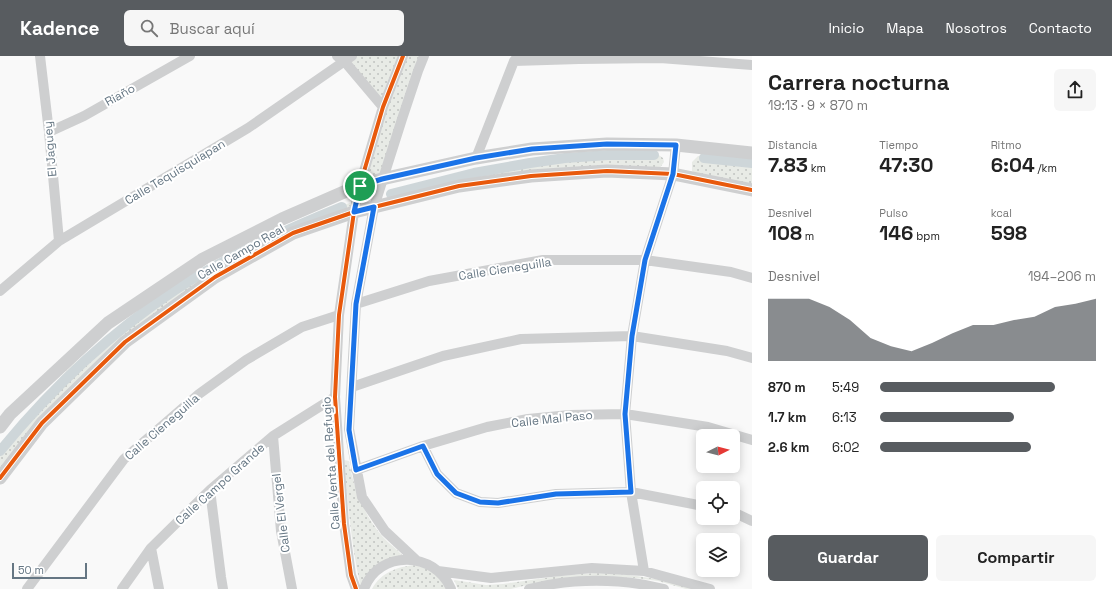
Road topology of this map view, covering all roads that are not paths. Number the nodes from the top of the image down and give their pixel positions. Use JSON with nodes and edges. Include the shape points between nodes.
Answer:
{"nodes":[{"id":1,"x":40,"y":56,"type":"edge"},
{"id":2,"x":190,"y":56,"type":"edge"},
{"id":3,"x":403,"y":56,"type":"edge"},
{"id":4,"x":424,"y":56,"type":"edge"},
{"id":5,"x":579,"y":57,"type":"edge"},
{"id":6,"x":659,"y":57,"type":"edge"},
{"id":7,"x":345,"y":58,"type":"edge"},
{"id":8,"x":516,"y":59,"type":"edge"},
{"id":9,"x":748,"y":62,"type":"edge"},
{"id":10,"x":383,"y":107,"type":"junction"},
{"id":11,"x":49,"y":132,"type":"junction"},
{"id":12,"x":676,"y":145,"type":"junction"},
{"id":13,"x":752,"y":153,"type":"edge"},
{"id":14,"x":476,"y":158,"type":"junction"},
{"id":15,"x":673,"y":174,"type":"junction"},
{"id":16,"x":382,"y":179,"type":"junction"},
{"id":17,"x":360,"y":186,"type":"junction"},
{"id":18,"x":752,"y":190,"type":"edge"},
{"id":19,"x":374,"y":207,"type":"junction"},
{"id":20,"x":354,"y":212,"type":"junction"},
{"id":21,"x":59,"y":241,"type":"junction"},
{"id":22,"x":645,"y":260,"type":"junction"},
{"id":23,"x":752,"y":278,"type":"edge"},
{"id":24,"x":0,"y":291,"type":"edge"},
{"id":25,"x":356,"y":304,"type":"junction"},
{"id":26,"x":339,"y":315,"type":"junction"},
{"id":27,"x":632,"y":336,"type":"junction"},
{"id":28,"x":752,"y":358,"type":"edge"},
{"id":29,"x":352,"y":387,"type":"junction"},
{"id":30,"x":335,"y":397,"type":"junction"},
{"id":31,"x":5,"y":414,"type":"edge"},
{"id":32,"x":625,"y":414,"type":"junction"},
{"id":33,"x":0,"y":427,"type":"edge"},
{"id":34,"x":273,"y":436,"type":"junction"},
{"id":35,"x":752,"y":440,"type":"edge"},
{"id":36,"x":423,"y":446,"type":"junction"},
{"id":37,"x":356,"y":470,"type":"junction"},
{"id":38,"x":0,"y":478,"type":"edge"},
{"id":39,"x":210,"y":490,"type":"junction"},
{"id":40,"x":631,"y":492,"type":"junction"},
{"id":41,"x":696,"y":505,"type":"edge"},
{"id":42,"x":740,"y":515,"type":"edge"},
{"id":43,"x":752,"y":521,"type":"edge"},
{"id":44,"x":151,"y":548,"type":"junction"},
{"id":45,"x":416,"y":560,"type":"junction"},
{"id":46,"x":438,"y":571,"type":"junction"},
{"id":47,"x":644,"y":571,"type":"junction"},
{"id":48,"x":27,"y":589,"type":"edge"},
{"id":49,"x":122,"y":589,"type":"edge"},
{"id":50,"x":159,"y":589,"type":"edge"},
{"id":51,"x":223,"y":589,"type":"edge"},
{"id":52,"x":292,"y":589,"type":"edge"},
{"id":53,"x":356,"y":589,"type":"edge"},
{"id":54,"x":364,"y":589,"type":"edge"},
{"id":55,"x":451,"y":589,"type":"edge"},
{"id":56,"x":529,"y":589,"type":"edge"},
{"id":57,"x":664,"y":589,"type":"edge"},
{"id":58,"x":710,"y":589,"type":"edge"}],
"edges":[{"from":1,"to":11,"type":"street","name":"El Jaguey"},
{"from":2,"to":11,"type":"street","name":"Riaño","via":[[84,116]]},
{"from":3,"to":10,"type":"street","name":"Calle Venta del Refugio"},
{"from":4,"to":16,"type":"street","name":"Calle Venta del Refugio"},
{"from":5,"to":6,"type":"street"},
{"from":5,"to":8,"type":"street"},
{"from":6,"to":9,"type":"street"},
{"from":7,"to":10,"type":"street"},
{"from":7,"to":21,"type":"street","name":"Calle Tequisquiapan","via":[[248,128]]},
{"from":8,"to":14,"type":"street"},
{"from":10,"to":17,"type":"street","name":"Calle Venta del Refugio"},
{"from":11,"to":21,"type":"street","name":"El Jaguey"},
{"from":12,"to":13,"type":"street","name":"Calle Campo Real"},
{"from":12,"to":14,"type":"street","name":"Calle Campo Real","via":[[607,144],[532,149]]},
{"from":12,"to":15,"type":"street"},
{"from":14,"to":16,"type":"street","name":"Calle Campo Real"},
{"from":15,"to":18,"type":"street","name":"Calle Campo Real"},
{"from":15,"to":19,"type":"street","name":"Calle Campo Real","via":[[607,171],[531,176],[459,186]]},
{"from":15,"to":22,"type":"street"},
{"from":16,"to":17,"type":"street","name":"Calle Campo Real"},
{"from":16,"to":19,"type":"street","name":"Calle Venta del Refugio"},
{"from":17,"to":20,"type":"street","name":"Calle Venta del Refugio"},
{"from":17,"to":31,"type":"street","name":"Calle Campo Real","via":[[282,219],[203,259],[108,323]]},
{"from":19,"to":20,"type":"street","name":"Calle Campo Real"},
{"from":19,"to":25,"type":"street","name":"Calle Venta del Refugio"},
{"from":20,"to":26,"type":"street","name":"Calle Venta del Refugio"},
{"from":20,"to":38,"type":"street","name":"Calle Campo Real","via":[[294,233],[215,277],[125,342],[42,423]]},
{"from":21,"to":24,"type":"street","name":"Calle Tequisquiapan"},
{"from":22,"to":23,"type":"street","name":"Calle Cieneguilla","via":[[731,272]]},
{"from":22,"to":25,"type":"street","name":"Calle Cieneguilla","via":[[543,260],[429,281]]},
{"from":22,"to":27,"type":"street"},
{"from":25,"to":29,"type":"street","name":"Calle Venta del Refugio"},
{"from":26,"to":30,"type":"street","name":"Calle Venta del Refugio"},
{"from":26,"to":48,"type":"street","name":"Calle Cieneguilla","via":[[302,327],[246,360],[199,394],[124,459]]},
{"from":27,"to":28,"type":"street","via":[[727,351]]},
{"from":27,"to":29,"type":"street","via":[[520,340],[443,356]]},
{"from":27,"to":32,"type":"street"},
{"from":29,"to":37,"type":"street","name":"Calle Venta del Refugio","via":[[349,430]]},
{"from":30,"to":34,"type":"street","name":"Calle Campo Grande"},
{"from":30,"to":53,"type":"street","name":"Calle Venta del Refugio","via":[[344,524]]},
{"from":31,"to":33,"type":"street","name":"Calle Campo Real"},
{"from":32,"to":35,"type":"street","name":"Calle Mal Paso","via":[[708,427]]},
{"from":32,"to":36,"type":"street","name":"Calle Mal Paso","via":[[528,419],[487,427]]},
{"from":32,"to":40,"type":"street"},
{"from":34,"to":39,"type":"street","name":"Calle Campo Grande"},
{"from":34,"to":52,"type":"street","name":"Calle El Vergel","via":[[281,531]]},
{"from":36,"to":37,"type":"street","name":"Calle Mal Paso"},
{"from":36,"to":40,"type":"street","via":[[437,474],[456,493],[480,502],[498,503],[556,494]]},
{"from":37,"to":45,"type":"street","name":"Calle Venta del Refugio","via":[[362,497],[384,531]]},
{"from":39,"to":44,"type":"street","name":"Calle Campo Grande"},
{"from":39,"to":51,"type":"street"},
{"from":40,"to":41,"type":"street"},
{"from":40,"to":47,"type":"street"},
{"from":42,"to":43,"type":"street"},
{"from":44,"to":49,"type":"street","name":"Calle Campo Grande"},
{"from":44,"to":50,"type":"street"},
{"from":45,"to":46,"type":"street"},
{"from":45,"to":54,"type":"street","via":[[397,560],[380,568],[367,581]]},
{"from":46,"to":47,"type":"street","via":[[491,578],[592,568]]},
{"from":46,"to":55,"type":"street","via":[[447,580]]},
{"from":47,"to":58,"type":"street"},
{"from":56,"to":57,"type":"street","via":[[594,581],[642,583]]}]}
